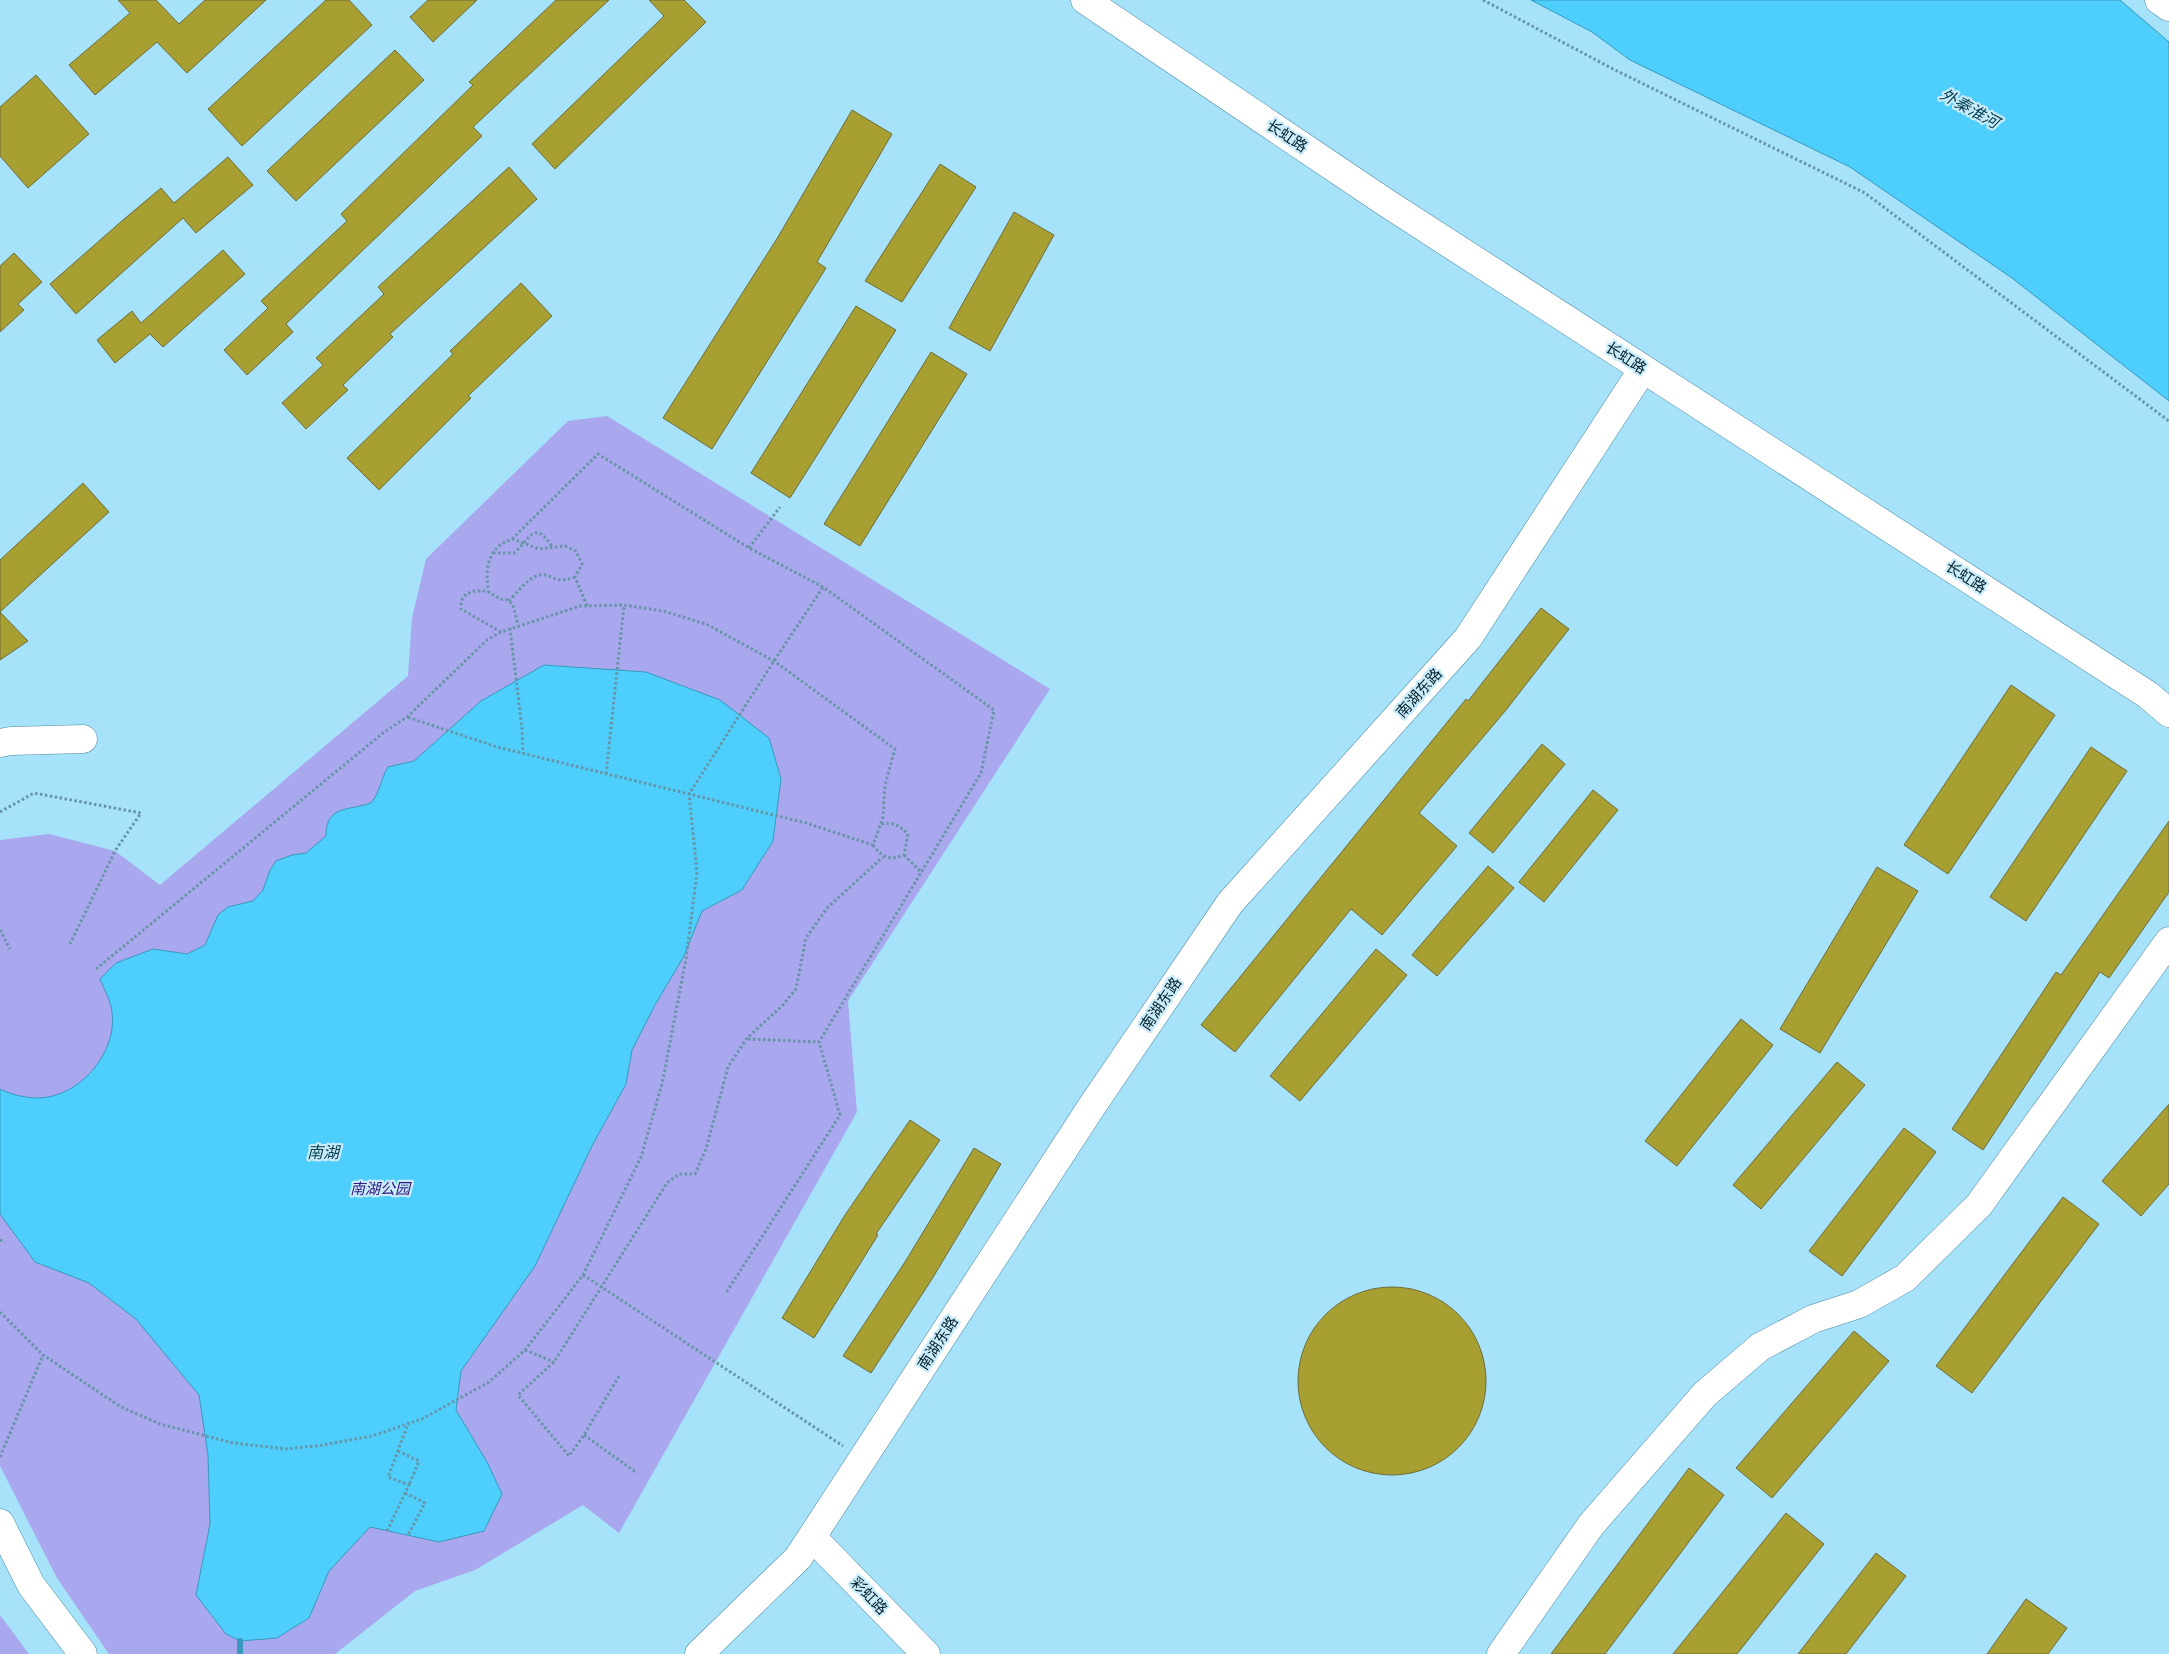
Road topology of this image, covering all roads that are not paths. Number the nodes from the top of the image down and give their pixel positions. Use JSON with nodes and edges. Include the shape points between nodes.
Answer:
{"nodes":[{"id":1,"x":1085,"y":0,"type":"edge"},
{"id":2,"x":2159,"y":0,"type":"edge"},
{"id":3,"x":2169,"y":8,"type":"edge"},
{"id":4,"x":1643,"y":368,"type":"junction"},
{"id":5,"x":2169,"y":712,"type":"edge"},
{"id":6,"x":83,"y":739,"type":"dead end"},
{"id":7,"x":0,"y":743,"type":"edge"},
{"id":8,"x":2169,"y":941,"type":"edge"},
{"id":9,"x":0,"y":1523,"type":"edge"},
{"id":10,"x":812,"y":1537,"type":"junction"},
{"id":11,"x":83,"y":1654,"type":"edge"},
{"id":12,"x":699,"y":1654,"type":"edge"},
{"id":13,"x":926,"y":1654,"type":"edge"},
{"id":14,"x":1502,"y":1654,"type":"edge"}],
"edges":[{"from":1,"to":4,"type":"street","name":"长虹路","via":[[1385,202]]},
{"from":2,"to":3,"type":"street"},
{"from":4,"to":5,"type":"street","name":"长虹路","via":[[2148,694]]},
{"from":4,"to":10,"type":"street","name":"南湖东路","via":[[1468,638],[1230,902],[1092,1106]]},
{"from":6,"to":7,"type":"street"},
{"from":8,"to":14,"type":"street","via":[[1979,1205],[1905,1278],[1859,1304],[1813,1319],[1760,1347],[1705,1394],[1591,1525]]},
{"from":9,"to":11,"type":"street","via":[[30,1585]]},
{"from":10,"to":12,"type":"street","name":"南湖东路","via":[[798,1558]]},
{"from":10,"to":13,"type":"street","name":"彩虹路"}]}
